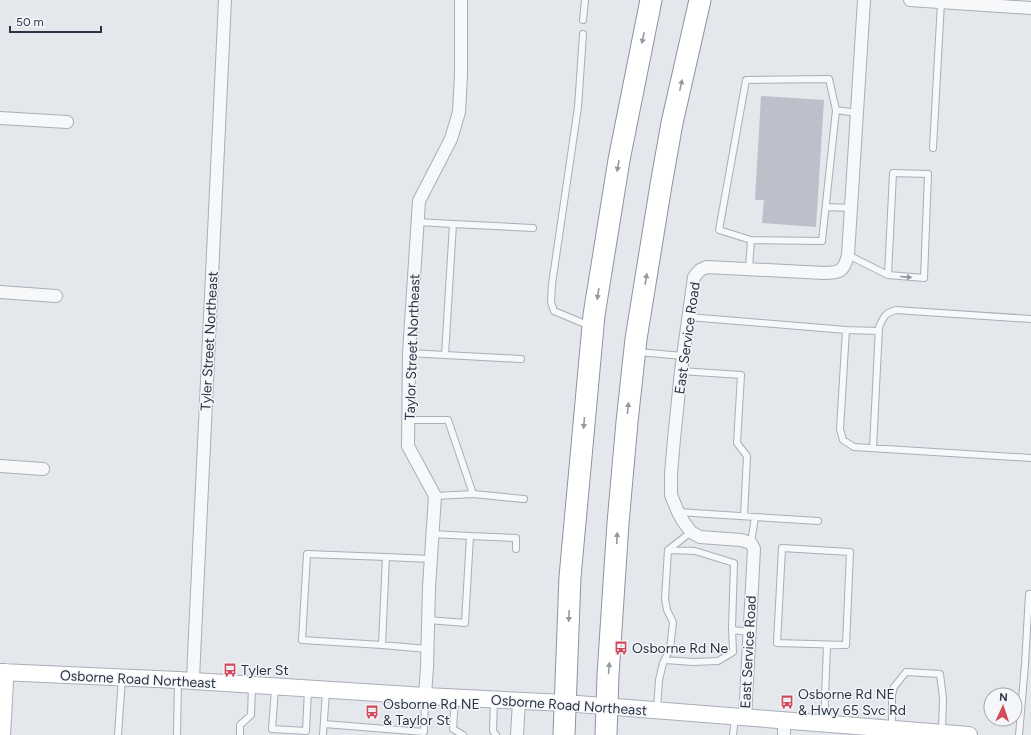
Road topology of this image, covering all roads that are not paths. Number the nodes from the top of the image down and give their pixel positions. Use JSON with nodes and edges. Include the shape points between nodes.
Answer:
{"nodes":[{"id":1,"x":225,"y":0,"type":"edge"},
{"id":2,"x":461,"y":0,"type":"edge"},
{"id":3,"x":585,"y":0,"type":"edge"},
{"id":4,"x":651,"y":0,"type":"edge"},
{"id":5,"x":700,"y":0,"type":"edge"},
{"id":6,"x":864,"y":0,"type":"edge"},
{"id":7,"x":910,"y":0,"type":"edge"},
{"id":8,"x":941,"y":2,"type":"junction"},
{"id":9,"x":1031,"y":8,"type":"edge"},
{"id":10,"x":584,"y":20,"type":"dead end"},
{"id":11,"x":583,"y":34,"type":"dead end"},
{"id":12,"x":836,"y":110,"type":"junction"},
{"id":13,"x":857,"y":113,"type":"junction"},
{"id":14,"x":0,"y":118,"type":"edge"},
{"id":15,"x":67,"y":122,"type":"dead end"},
{"id":16,"x":933,"y":148,"type":"dead end"},
{"id":17,"x":826,"y":207,"type":"junction"},
{"id":18,"x":851,"y":208,"type":"junction"},
{"id":19,"x":417,"y":222,"type":"junction"},
{"id":20,"x":453,"y":224,"type":"junction"},
{"id":21,"x":533,"y":228,"type":"dead end"},
{"id":22,"x":751,"y":240,"type":"junction"},
{"id":23,"x":848,"y":255,"type":"junction"},
{"id":24,"x":749,"y":269,"type":"junction"},
{"id":25,"x":888,"y":275,"type":"junction"},
{"id":26,"x":0,"y":292,"type":"edge"},
{"id":27,"x":56,"y":296,"type":"dead end"},
{"id":28,"x":688,"y":317,"type":"junction"},
{"id":29,"x":1031,"y":319,"type":"edge"},
{"id":30,"x":593,"y":328,"type":"junction"},
{"id":31,"x":846,"y":330,"type":"junction"},
{"id":32,"x":879,"y":332,"type":"junction"},
{"id":33,"x":634,"y":351,"type":"junction"},
{"id":34,"x":409,"y":353,"type":"junction"},
{"id":35,"x":445,"y":355,"type":"junction"},
{"id":36,"x":683,"y":356,"type":"junction"},
{"id":37,"x":521,"y":359,"type":"dead end"},
{"id":38,"x":681,"y":371,"type":"junction"},
{"id":39,"x":408,"y":420,"type":"junction"},
{"id":40,"x":873,"y":448,"type":"junction"},
{"id":41,"x":1031,"y":458,"type":"edge"},
{"id":42,"x":0,"y":466,"type":"edge"},
{"id":43,"x":43,"y":469,"type":"dead end"},
{"id":44,"x":473,"y":494,"type":"junction"},
{"id":45,"x":435,"y":496,"type":"junction"},
{"id":46,"x":524,"y":499,"type":"dead end"},
{"id":47,"x":678,"y":512,"type":"junction"},
{"id":48,"x":744,"y":516,"type":"junction"},
{"id":49,"x":755,"y":517,"type":"junction"},
{"id":50,"x":818,"y":521,"type":"dead end"},
{"id":51,"x":691,"y":532,"type":"junction"},
{"id":52,"x":432,"y":534,"type":"junction"},
{"id":53,"x":470,"y":536,"type":"junction"},
{"id":54,"x":750,"y":543,"type":"junction"},
{"id":55,"x":516,"y":549,"type":"dead end"},
{"id":56,"x":668,"y":550,"type":"junction"},
{"id":57,"x":386,"y":557,"type":"junction"},
{"id":58,"x":431,"y":559,"type":"junction"},
{"id":59,"x":1031,"y":594,"type":"edge"},
{"id":60,"x":428,"y":620,"type":"junction"},
{"id":61,"x":732,"y":630,"type":"junction"},
{"id":62,"x":749,"y":632,"type":"junction"},
{"id":63,"x":382,"y":645,"type":"junction"},
{"id":64,"x":827,"y":645,"type":"junction"},
{"id":65,"x":427,"y":650,"type":"junction"},
{"id":66,"x":665,"y":660,"type":"junction"},
{"id":67,"x":2,"y":672,"type":"edge"},
{"id":68,"x":122,"y":678,"type":"junction"},
{"id":69,"x":186,"y":681,"type":"junction"},
{"id":70,"x":252,"y":685,"type":"junction"},
{"id":71,"x":275,"y":686,"type":"junction"},
{"id":72,"x":308,"y":688,"type":"junction"},
{"id":73,"x":326,"y":690,"type":"junction"},
{"id":74,"x":425,"y":696,"type":"junction"},
{"id":75,"x":455,"y":697,"type":"junction"},
{"id":76,"x":494,"y":699,"type":"junction"},
{"id":77,"x":519,"y":701,"type":"junction"},
{"id":78,"x":565,"y":703,"type":"junction"},
{"id":79,"x":607,"y":706,"type":"junction"},
{"id":80,"x":657,"y":710,"type":"junction"},
{"id":81,"x":740,"y":717,"type":"junction"},
{"id":82,"x":324,"y":724,"type":"junction"},
{"id":83,"x":824,"y":724,"type":"junction"},
{"id":84,"x":784,"y":728,"type":"edge"},
{"id":85,"x":892,"y":729,"type":"junction"},
{"id":86,"x":306,"y":733,"type":"edge"},
{"id":87,"x":942,"y":733,"type":"junction"},
{"id":88,"x":2,"y":735,"type":"edge"},
{"id":89,"x":118,"y":735,"type":"edge"},
{"id":90,"x":177,"y":735,"type":"edge"},
{"id":91,"x":240,"y":735,"type":"edge"},
{"id":92,"x":323,"y":735,"type":"edge"},
{"id":93,"x":463,"y":735,"type":"edge"},
{"id":94,"x":496,"y":735,"type":"edge"},
{"id":95,"x":517,"y":735,"type":"edge"},
{"id":96,"x":564,"y":735,"type":"edge"},
{"id":97,"x":606,"y":735,"type":"edge"},
{"id":98,"x":733,"y":735,"type":"edge"},
{"id":99,"x":969,"y":735,"type":"edge"},
{"id":100,"x":1019,"y":735,"type":"edge"}],
"edges":[{"from":1,"to":69,"type":"street","name":"Tyler Street Northeast","via":[[194,656]]},
{"from":2,"to":19,"type":"street","name":"Taylor Street Northeast","via":[[459,112],[451,139],[419,201]]},
{"from":3,"to":10,"type":"lane"},
{"from":4,"to":30,"type":"highway","one_way":true,"via":[[610,208]]},
{"from":33,"to":5,"type":"highway","one_way":true,"via":[[668,146]]},
{"from":6,"to":13,"type":"street","name":"East Service Road"},
{"from":7,"to":8,"type":"street"},
{"from":8,"to":9,"type":"street"},
{"from":8,"to":16,"type":"lane"},
{"from":11,"to":30,"type":"lane","via":[[578,107],[551,302],[554,311]]},
{"from":12,"to":13,"type":"lane"},
{"from":12,"to":17,"type":"lane"},
{"from":12,"to":22,"type":"lane","via":[[830,79],[746,80],[719,230]]},
{"from":13,"to":18,"type":"street","name":"East Service Road"},
{"from":14,"to":15,"type":"street"},
{"from":17,"to":18,"type":"lane"},
{"from":17,"to":22,"type":"lane","via":[[822,241]]},
{"from":18,"to":23,"type":"street","name":"East Service Road"},
{"from":19,"to":20,"type":"lane"},
{"from":19,"to":34,"type":"street","name":"Taylor Street Northeast"},
{"from":20,"to":21,"type":"lane"},
{"from":20,"to":35,"type":"lane"},
{"from":22,"to":24,"type":"lane"},
{"from":23,"to":24,"type":"street","name":"East Service Road","via":[[842,269],[835,273]]},
{"from":23,"to":25,"type":"lane"},
{"from":24,"to":28,"type":"street","name":"East Service Road","via":[[707,267],[700,270],[694,277]]},
{"from":25,"to":25,"type":"lane","one_way":true,"via":[[924,278],[928,174],[893,173]]},
{"from":26,"to":27,"type":"street"},
{"from":28,"to":31,"type":"lane"},
{"from":28,"to":36,"type":"street","name":"East Service Road"},
{"from":29,"to":32,"type":"lane","via":[[896,310],[887,313],[883,318]]},
{"from":30,"to":78,"type":"highway","one_way":true,"via":[[570,577]]},
{"from":31,"to":32,"type":"lane"},
{"from":31,"to":40,"type":"lane","via":[[840,429],[843,440],[854,447]]},
{"from":32,"to":40,"type":"lane"},
{"from":33,"to":36,"type":"lane"},
{"from":79,"to":33,"type":"highway","one_way":true,"via":[[618,523]]},
{"from":34,"to":35,"type":"lane"},
{"from":34,"to":39,"type":"street","name":"Taylor Street Northeast"},
{"from":35,"to":37,"type":"lane"},
{"from":36,"to":38,"type":"street","name":"East Service Road"},
{"from":38,"to":47,"type":"street","name":"East Service Road","via":[[671,484],[671,495]]},
{"from":38,"to":48,"type":"lane","via":[[741,375],[737,444],[747,456]]},
{"from":39,"to":44,"type":"lane","via":[[448,420]]},
{"from":39,"to":45,"type":"street","name":"Taylor Street Northeast","via":[[408,446]]},
{"from":40,"to":41,"type":"lane"},
{"from":42,"to":43,"type":"street"},
{"from":44,"to":45,"type":"lane"},
{"from":44,"to":46,"type":"lane"},
{"from":45,"to":52,"type":"street"},
{"from":47,"to":48,"type":"lane"},
{"from":47,"to":51,"type":"street","name":"East Service Road"},
{"from":48,"to":49,"type":"lane"},
{"from":49,"to":50,"type":"lane"},
{"from":49,"to":54,"type":"lane"},
{"from":51,"to":54,"type":"street","via":[[700,537]]},
{"from":51,"to":56,"type":"lane"},
{"from":52,"to":53,"type":"lane"},
{"from":52,"to":58,"type":"street"},
{"from":53,"to":55,"type":"lane","via":[[516,538]]},
{"from":53,"to":60,"type":"lane","via":[[465,623]]},
{"from":54,"to":62,"type":"street","name":"East Service Road","via":[[754,548]]},
{"from":56,"to":61,"type":"lane","via":[[695,551],[734,563]]},
{"from":56,"to":66,"type":"lane","via":[[665,599],[667,610],[674,622],[670,649]]},
{"from":57,"to":58,"type":"lane"},
{"from":57,"to":63,"type":"lane"},
{"from":57,"to":63,"type":"lane","via":[[307,554],[302,640]]},
{"from":58,"to":60,"type":"street"},
{"from":59,"to":100,"type":"lane"},
{"from":60,"to":65,"type":"street"},
{"from":61,"to":62,"type":"lane"},
{"from":61,"to":66,"type":"lane","via":[[733,652],[718,661]]},
{"from":62,"to":81,"type":"street","name":"East Service Road"},
{"from":63,"to":65,"type":"lane"},
{"from":64,"to":64,"type":"lane","via":[[777,643],[782,548],[850,552],[846,646]]},
{"from":64,"to":83,"type":"lane"},
{"from":65,"to":74,"type":"street"},
{"from":66,"to":80,"type":"lane","via":[[659,680]]},
{"from":67,"to":68,"type":"street","name":"Osborne Road Northeast"},
{"from":67,"to":88,"type":"street","via":[[5,682]]},
{"from":68,"to":69,"type":"street","name":"Osborne Road Northeast"},
{"from":68,"to":89,"type":"lane"},
{"from":69,"to":70,"type":"street","name":"Osborne Road Northeast"},
{"from":69,"to":90,"type":"lane"},
{"from":70,"to":71,"type":"street","name":"Osborne Road Northeast"},
{"from":70,"to":91,"type":"lane","via":[[250,715],[240,725]]},
{"from":71,"to":72,"type":"street","name":"Osborne Road Northeast"},
{"from":71,"to":86,"type":"lane","via":[[272,729]]},
{"from":72,"to":73,"type":"street","name":"Osborne Road Northeast"},
{"from":72,"to":86,"type":"lane"},
{"from":73,"to":74,"type":"street","name":"Osborne Road Northeast"},
{"from":73,"to":82,"type":"lane"},
{"from":74,"to":75,"type":"street","name":"Osborne Road Northeast"},
{"from":74,"to":82,"type":"lane","via":[[424,732]]},
{"from":75,"to":76,"type":"street","name":"Osborne Road Northeast"},
{"from":75,"to":93,"type":"lane","via":[[453,729]]},
{"from":76,"to":77,"type":"street","name":"Osborne Road Northeast"},
{"from":76,"to":94,"type":"lane","via":[[493,731]]},
{"from":77,"to":78,"type":"street","name":"Osborne Road Northeast"},
{"from":77,"to":95,"type":"street"},
{"from":78,"to":79,"type":"street","name":"Osborne Road Northeast"},
{"from":78,"to":96,"type":"highway"},
{"from":79,"to":80,"type":"street","name":"Osborne Road Northeast"},
{"from":79,"to":97,"type":"highway"},
{"from":80,"to":81,"type":"street","name":"Osborne Road Northeast"},
{"from":81,"to":84,"type":"street","name":"Osborne Road Northeast"},
{"from":81,"to":98,"type":"lane"},
{"from":82,"to":92,"type":"lane"},
{"from":83,"to":84,"type":"street","name":"Osborne Road Northeast"},
{"from":83,"to":85,"type":"street","name":"Osborne Road Northeast"},
{"from":85,"to":87,"type":"street","name":"Osborne Road Northeast"},
{"from":85,"to":87,"type":"lane","via":[[892,695],[894,687],[906,672],[940,674],[943,698]]},
{"from":87,"to":99,"type":"street","name":"Osborne Road Northeast"}]}
